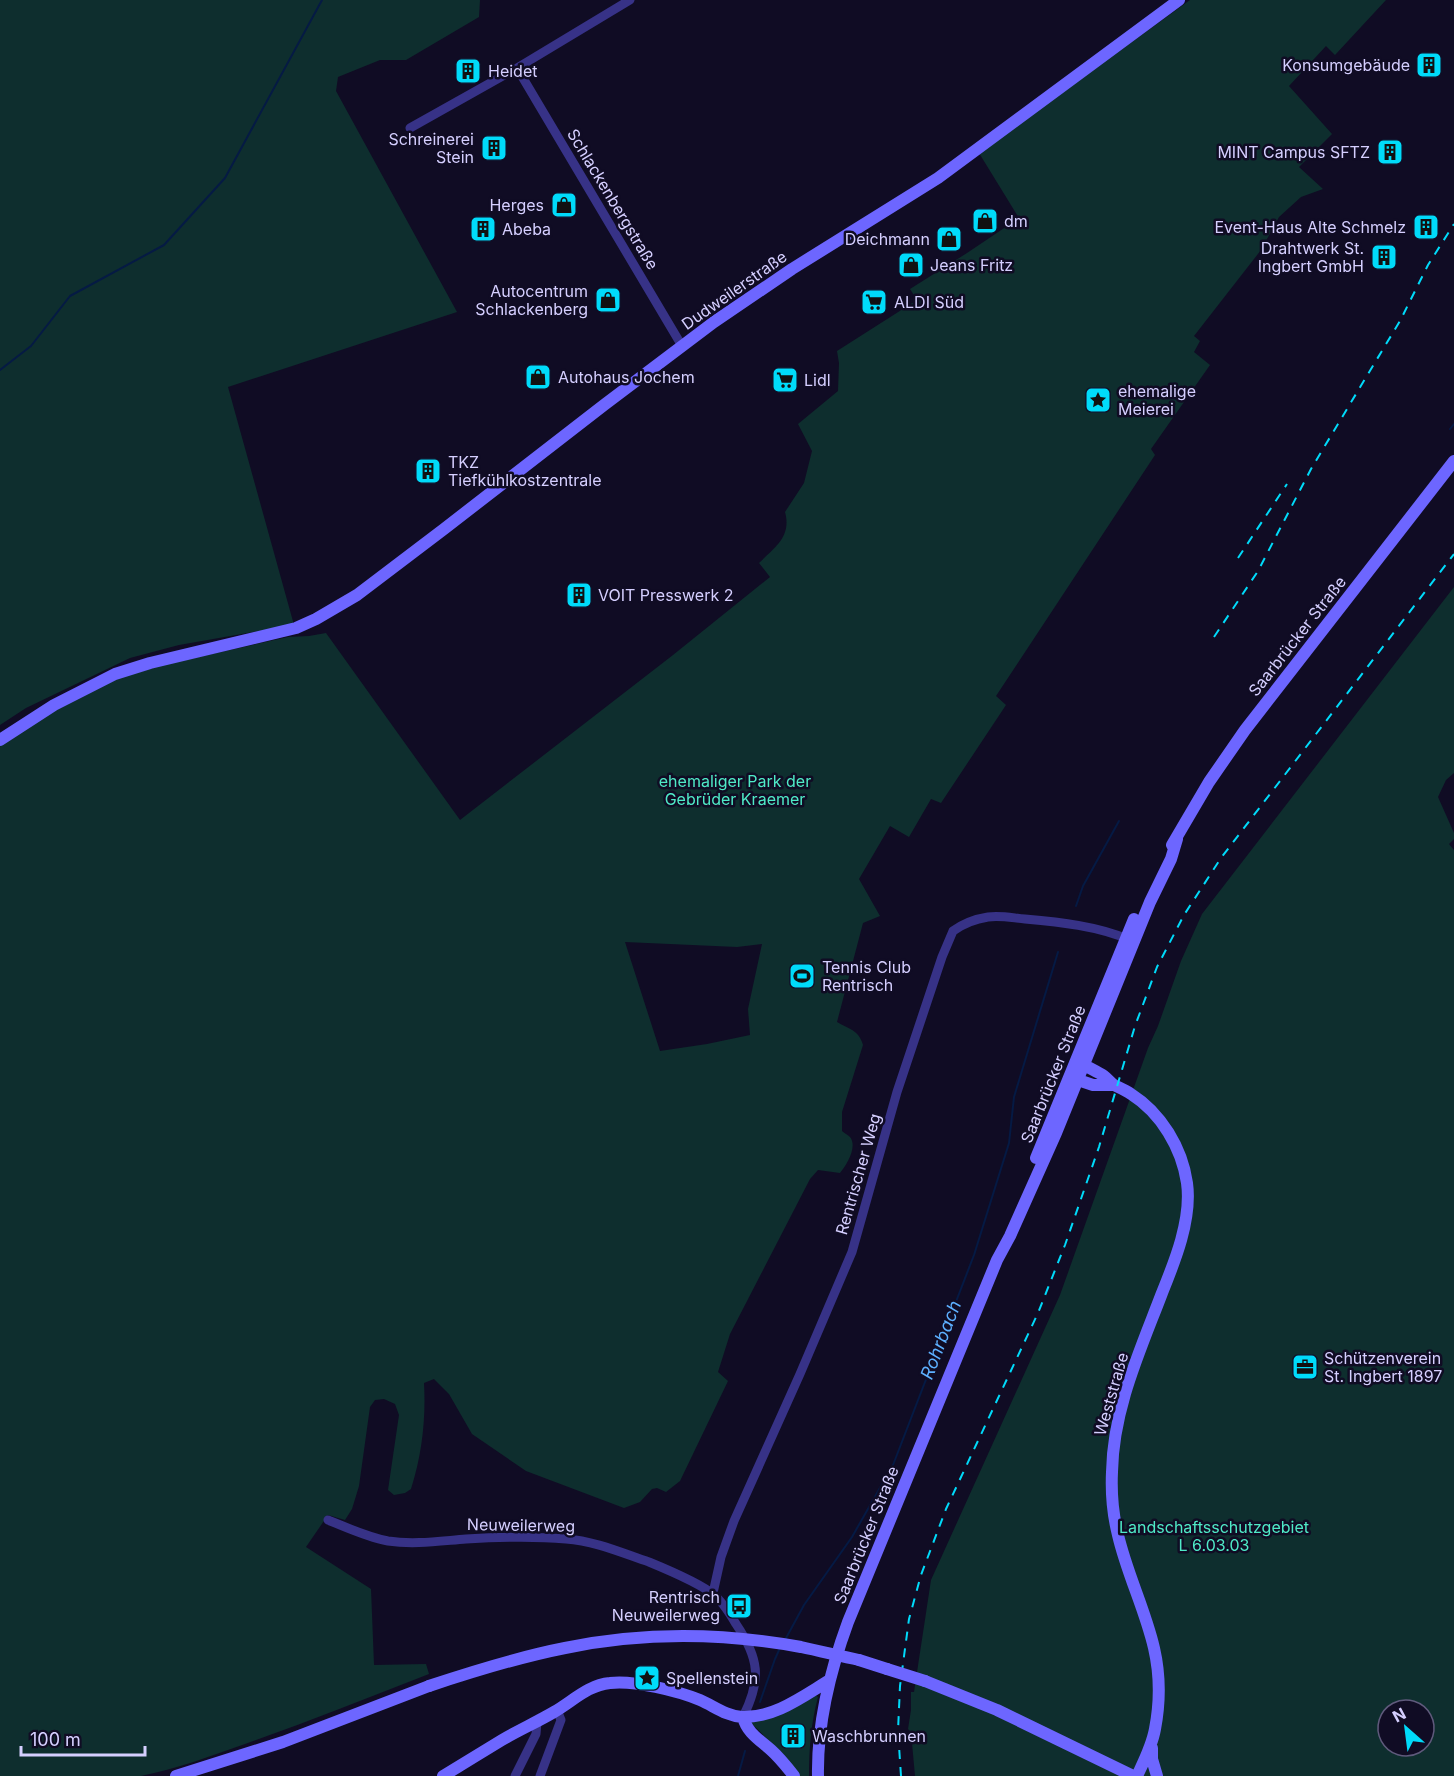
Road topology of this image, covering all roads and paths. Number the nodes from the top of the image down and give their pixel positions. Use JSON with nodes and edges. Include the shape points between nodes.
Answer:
{"nodes":[{"id":1,"x":630,"y":0,"type":"edge"},
{"id":2,"x":1179,"y":0,"type":"edge"},
{"id":3,"x":517,"y":68,"type":"junction"},
{"id":4,"x":410,"y":128,"type":"dead end"},
{"id":5,"x":682,"y":346,"type":"junction"},
{"id":6,"x":1454,"y":461,"type":"edge"},
{"id":7,"x":0,"y":740,"type":"edge"},
{"id":8,"x":1130,"y":940,"type":"junction"},
{"id":9,"x":1084,"y":1065,"type":"junction"},
{"id":10,"x":1075,"y":1076,"type":"junction"},
{"id":11,"x":1113,"y":1085,"type":"junction"},
{"id":12,"x":328,"y":1520,"type":"dead end"},
{"id":13,"x":713,"y":1593,"type":"junction"},
{"id":14,"x":830,"y":1680,"type":"junction"},
{"id":15,"x":557,"y":1710,"type":"junction"},
{"id":16,"x":744,"y":1717,"type":"junction"},
{"id":17,"x":537,"y":1722,"type":"junction"},
{"id":18,"x":1152,"y":1744,"type":"junction"},
{"id":19,"x":176,"y":1776,"type":"edge"},
{"id":20,"x":443,"y":1776,"type":"edge"},
{"id":21,"x":514,"y":1776,"type":"edge"},
{"id":22,"x":540,"y":1776,"type":"edge"},
{"id":23,"x":794,"y":1776,"type":"edge"},
{"id":24,"x":818,"y":1776,"type":"edge"},
{"id":25,"x":1135,"y":1776,"type":"edge"},
{"id":26,"x":1157,"y":1776,"type":"edge"}],
"edges":[{"from":1,"to":3,"type":"street"},
{"from":2,"to":5,"type":"main road","name":"Dudweilerstraße","via":[[938,178],[750,296]]},
{"from":3,"to":4,"type":"street"},
{"from":3,"to":5,"type":"street","name":"Schlackenbergstraße"},
{"from":5,"to":7,"type":"main road","name":"Dudweilerstraße","via":[[357,595],[316,619],[276,634],[115,674],[54,705]]},
{"from":6,"to":8,"type":"main road","name":"Saarbrücker Straße","via":[[1209,782],[1164,856]]},
{"from":8,"to":9,"type":"main road","name":"Saarbrücker Straße"},
{"from":8,"to":10,"type":"main road","name":"Saarbrücker Straße"},
{"from":8,"to":13,"type":"street","name":"Rentrischer Weg","via":[[1084,927],[992,916],[953,931],[897,1092],[852,1252],[734,1521]]},
{"from":9,"to":10,"type":"main road","via":[[1078,1067]]},
{"from":9,"to":11,"type":"main road","name":"Weststraße"},
{"from":10,"to":11,"type":"main road","name":"Weststraße","via":[[1093,1085]]},
{"from":10,"to":14,"type":"main road","name":"Saarbrücker Straße","via":[[848,1622]]},
{"from":11,"to":18,"type":"main road","name":"Weststraße","via":[[1141,1101],[1162,1124],[1177,1149],[1188,1185],[1180,1242],[1127,1386],[1113,1453],[1113,1506],[1118,1536],[1155,1649],[1158,1692]]},
{"from":12,"to":13,"type":"street","name":"Neuweilerweg","via":[[368,1536],[409,1543],[500,1537],[580,1541],[660,1567]]},
{"from":13,"to":16,"type":"street","name":"Neuweilerweg","via":[[740,1629],[756,1665]]},
{"from":14,"to":16,"type":"main road","via":[[795,1703]]},
{"from":14,"to":24,"type":"main road","name":"Saarbrücker Straße"},
{"from":15,"to":16,"type":"main road","via":[[587,1689],[619,1682],[683,1694]]},
{"from":15,"to":17,"type":"main road"},
{"from":15,"to":22,"type":"street","via":[[561,1720]]},
{"from":16,"to":23,"type":"main road","via":[[745,1726]]},
{"from":17,"to":20,"type":"main road"},
{"from":17,"to":21,"type":"street","via":[[536,1734]]},
{"from":18,"to":25,"type":"main road","name":"Weststraße"},
{"from":18,"to":26,"type":"main road"},
{"from":19,"to":25,"type":"main road","bridge":true,"via":[[263,1749],[429,1686],[521,1658],[608,1641],[699,1637],[799,1647],[859,1660],[925,1681],[997,1710]]}]}
